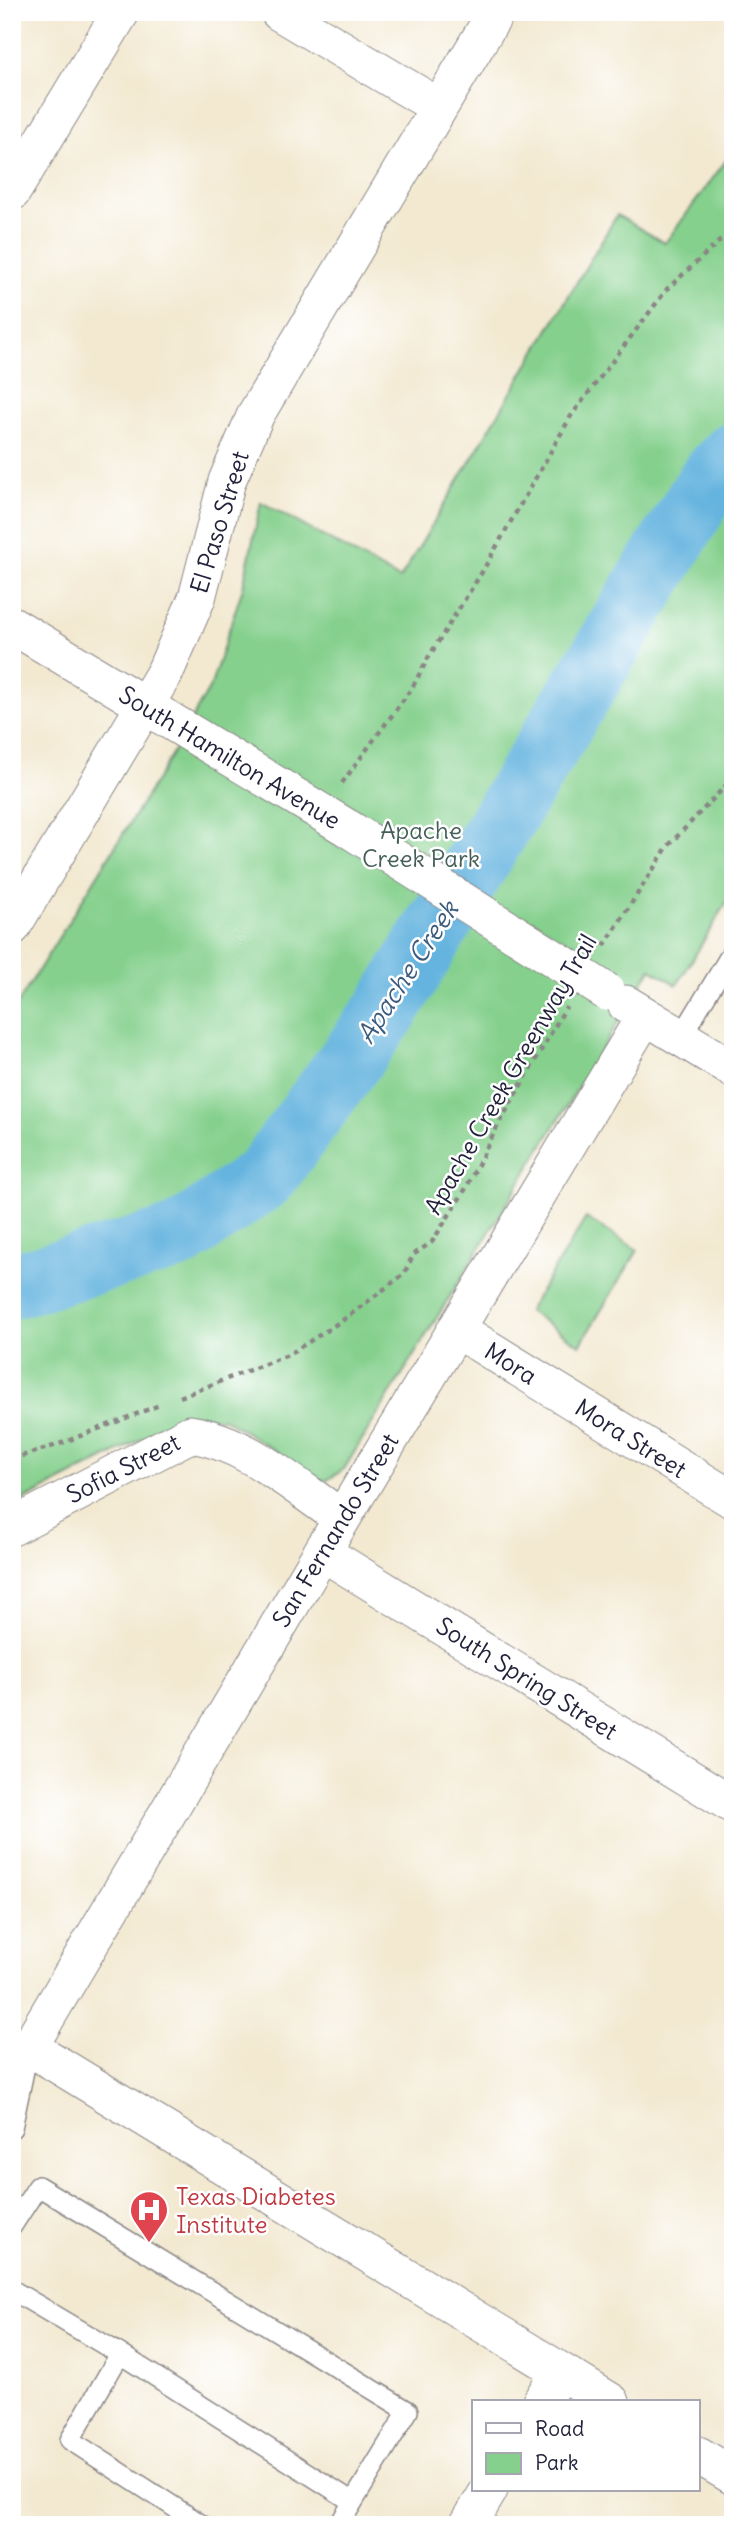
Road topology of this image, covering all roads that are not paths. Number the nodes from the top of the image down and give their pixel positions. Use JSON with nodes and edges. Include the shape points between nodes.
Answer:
{"nodes":[{"id":1,"x":121,"y":12,"type":"edge"},
{"id":2,"x":279,"y":12,"type":"edge"},
{"id":3,"x":496,"y":12,"type":"edge"},
{"id":4,"x":439,"y":107,"type":"junction"},
{"id":5,"x":12,"y":192,"type":"edge"},
{"id":6,"x":12,"y":625,"type":"edge"},
{"id":7,"x":146,"y":706,"type":"junction"},
{"id":8,"x":12,"y":928,"type":"edge"},
{"id":9,"x":733,"y":951,"type":"edge"},
{"id":10,"x":645,"y":1016,"type":"junction"},
{"id":11,"x":681,"y":1037,"type":"junction"},
{"id":12,"x":733,"y":1069,"type":"edge"},
{"id":13,"x":456,"y":1329,"type":"junction"},
{"id":14,"x":566,"y":1397,"type":"joint"},
{"id":15,"x":733,"y":1500,"type":"edge"},
{"id":16,"x":342,"y":1518,"type":"junction"},
{"id":17,"x":12,"y":1527,"type":"edge"},
{"id":18,"x":322,"y":1552,"type":"junction"},
{"id":19,"x":733,"y":1805,"type":"edge"},
{"id":20,"x":18,"y":2057,"type":"edge"},
{"id":21,"x":12,"y":2127,"type":"edge"},
{"id":22,"x":12,"y":2226,"type":"edge"},
{"id":23,"x":12,"y":2290,"type":"edge"},
{"id":24,"x":120,"y":2354,"type":"junction"},
{"id":25,"x":560,"y":2371,"type":"junction"},
{"id":26,"x":542,"y":2400,"type":"edge"},
{"id":27,"x":608,"y":2400,"type":"edge"},
{"id":28,"x":700,"y":2456,"type":"edge"},
{"id":29,"x":733,"y":2476,"type":"edge"},
{"id":30,"x":488,"y":2492,"type":"edge"},
{"id":31,"x":353,"y":2501,"type":"junction"},
{"id":32,"x":202,"y":2525,"type":"edge"},
{"id":33,"x":339,"y":2525,"type":"edge"},
{"id":34,"x":468,"y":2525,"type":"edge"}],
"edges":[{"from":1,"to":5,"type":"street"},
{"from":2,"to":4,"type":"street"},
{"from":3,"to":4,"type":"street","name":"El Paso Street"},
{"from":4,"to":7,"type":"street","name":"El Paso Street","via":[[256,414],[227,481],[197,598]]},
{"from":6,"to":7,"type":"street","name":"South Hamilton Avenue"},
{"from":7,"to":8,"type":"street","name":"El Paso Street"},
{"from":7,"to":10,"type":"street","name":"South Hamilton Avenue","bridge":true,"via":[[335,821],[590,994]]},
{"from":9,"to":11,"type":"lane"},
{"from":10,"to":11,"type":"street","name":"South Hamilton Avenue"},
{"from":10,"to":13,"type":"street","name":"San Fernando Street"},
{"from":11,"to":12,"type":"street","name":"South Hamilton Avenue"},
{"from":13,"to":14,"type":"street","name":"Mora"},
{"from":13,"to":16,"type":"street","name":"San Fernando Street"},
{"from":14,"to":15,"type":"street","name":"Mora Street"},
{"from":16,"to":17,"type":"street","name":"Sofia Street","via":[[248,1454],[212,1437],[190,1434]]},
{"from":16,"to":18,"type":"street","name":"San Fernando Street"},
{"from":18,"to":19,"type":"street","name":"South Spring Street"},
{"from":18,"to":20,"type":"street","name":"San Fernando Street"},
{"from":20,"to":21,"type":"lane"},
{"from":20,"to":25,"type":"street"},
{"from":22,"to":31,"type":"lane","via":[[38,2186],[408,2411]]},
{"from":23,"to":24,"type":"lane"},
{"from":24,"to":31,"type":"lane"},
{"from":24,"to":32,"type":"lane","via":[[70,2440]]},
{"from":25,"to":26,"type":"street"},
{"from":25,"to":27,"type":"street"},
{"from":28,"to":29,"type":"street"},
{"from":30,"to":34,"type":"street"},
{"from":31,"to":33,"type":"lane"}]}
